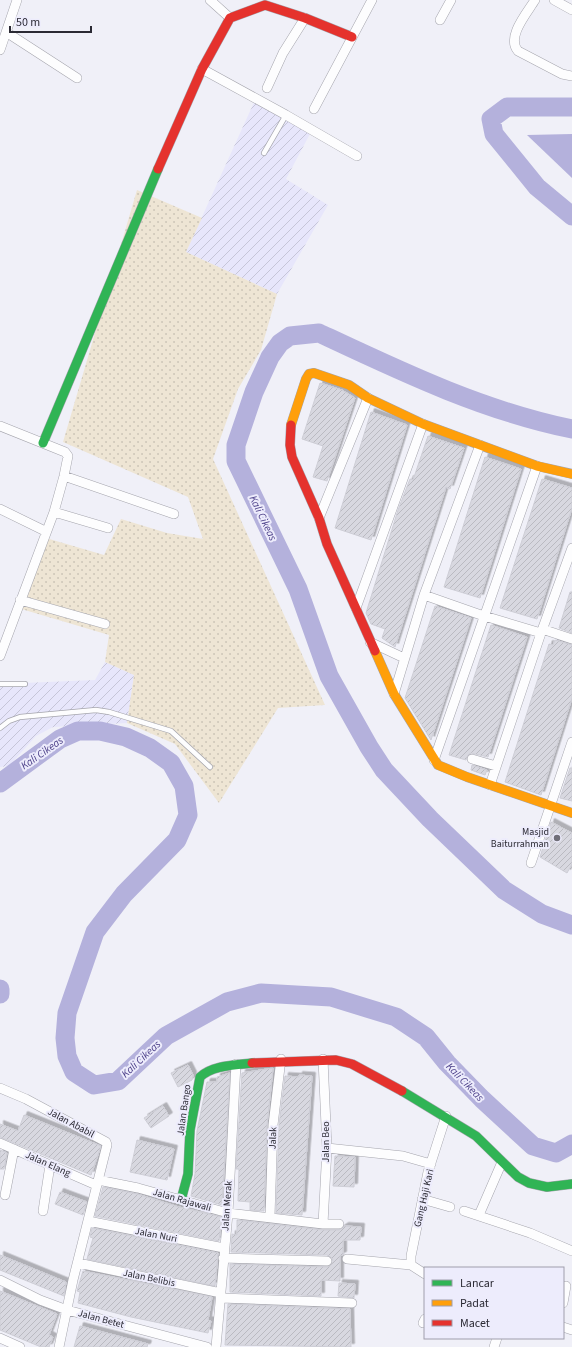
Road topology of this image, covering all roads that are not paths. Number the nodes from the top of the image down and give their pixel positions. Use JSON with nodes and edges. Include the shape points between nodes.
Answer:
{"nodes":[{"id":1,"x":17,"y":0,"type":"edge"},
{"id":2,"x":210,"y":0,"type":"edge"},
{"id":3,"x":372,"y":0,"type":"edge"},
{"id":4,"x":451,"y":0,"type":"edge"},
{"id":5,"x":535,"y":0,"type":"edge"},
{"id":6,"x":554,"y":0,"type":"edge"},
{"id":7,"x":572,"y":10,"type":"edge"},
{"id":8,"x":230,"y":18,"type":"junction"},
{"id":9,"x":305,"y":18,"type":"junction"},
{"id":10,"x":440,"y":20,"type":"dead end"},
{"id":11,"x":6,"y":32,"type":"junction"},
{"id":12,"x":352,"y":37,"type":"junction"},
{"id":13,"x":0,"y":50,"type":"edge"},
{"id":14,"x":202,"y":69,"type":"junction"},
{"id":15,"x":572,"y":76,"type":"edge"},
{"id":16,"x":77,"y":78,"type":"dead end"},
{"id":17,"x":267,"y":88,"type":"dead end"},
{"id":18,"x":314,"y":109,"type":"dead end"},
{"id":19,"x":286,"y":115,"type":"junction"},
{"id":20,"x":264,"y":152,"type":"dead end"},
{"id":21,"x":357,"y":156,"type":"dead end"},
{"id":22,"x":368,"y":398,"type":"junction"},
{"id":23,"x":423,"y":424,"type":"junction"},
{"id":24,"x":0,"y":426,"type":"edge"},
{"id":25,"x":43,"y":443,"type":"junction"},
{"id":26,"x":480,"y":445,"type":"junction"},
{"id":27,"x":536,"y":466,"type":"junction"},
{"id":28,"x":572,"y":474,"type":"edge"},
{"id":29,"x":64,"y":476,"type":"junction"},
{"id":30,"x":0,"y":509,"type":"edge"},
{"id":31,"x":54,"y":512,"type":"junction"},
{"id":32,"x":174,"y":514,"type":"dead end"},
{"id":33,"x":319,"y":518,"type":"junction"},
{"id":34,"x":108,"y":528,"type":"dead end"},
{"id":35,"x":45,"y":531,"type":"junction"},
{"id":36,"x":572,"y":548,"type":"edge"},
{"id":37,"x":424,"y":595,"type":"junction"},
{"id":38,"x":20,"y":600,"type":"junction"},
{"id":39,"x":356,"y":608,"type":"junction"},
{"id":40,"x":484,"y":616,"type":"junction"},
{"id":41,"x":105,"y":624,"type":"dead end"},
{"id":42,"x":541,"y":633,"type":"junction"},
{"id":43,"x":572,"y":639,"type":"edge"},
{"id":44,"x":370,"y":642,"type":"junction"},
{"id":45,"x":0,"y":656,"type":"edge"},
{"id":46,"x":404,"y":658,"type":"junction"},
{"id":47,"x":0,"y":684,"type":"edge"},
{"id":48,"x":25,"y":684,"type":"dead end"},
{"id":49,"x":394,"y":694,"type":"junction"},
{"id":50,"x":0,"y":728,"type":"edge"},
{"id":51,"x":572,"y":742,"type":"edge"},
{"id":52,"x":472,"y":759,"type":"dead end"},
{"id":53,"x":434,"y":760,"type":"junction"},
{"id":54,"x":496,"y":766,"type":"junction"},
{"id":55,"x":210,"y":767,"type":"dead end"},
{"id":56,"x":490,"y":785,"type":"junction"},
{"id":57,"x":550,"y":805,"type":"junction"},
{"id":58,"x":572,"y":812,"type":"edge"},
{"id":59,"x":531,"y":862,"type":"dead end"},
{"id":60,"x":281,"y":1059,"type":"junction"},
{"id":61,"x":323,"y":1059,"type":"junction"},
{"id":62,"x":236,"y":1064,"type":"junction"},
{"id":63,"x":0,"y":1088,"type":"edge"},
{"id":64,"x":446,"y":1116,"type":"junction"},
{"id":65,"x":0,"y":1143,"type":"edge"},
{"id":66,"x":326,"y":1148,"type":"junction"},
{"id":67,"x":14,"y":1149,"type":"junction"},
{"id":68,"x":502,"y":1162,"type":"junction"},
{"id":69,"x":431,"y":1164,"type":"junction"},
{"id":70,"x":50,"y":1165,"type":"junction"},
{"id":71,"x":97,"y":1183,"type":"junction"},
{"id":72,"x":572,"y":1184,"type":"edge"},
{"id":73,"x":5,"y":1195,"type":"dead end"},
{"id":74,"x":422,"y":1199,"type":"junction"},
{"id":75,"x":181,"y":1200,"type":"junction"},
{"id":76,"x":450,"y":1207,"type":"dead end"},
{"id":77,"x":43,"y":1211,"type":"dead end"},
{"id":78,"x":464,"y":1211,"type":"dead end"},
{"id":79,"x":228,"y":1213,"type":"junction"},
{"id":80,"x":479,"y":1215,"type":"junction"},
{"id":81,"x":270,"y":1216,"type":"junction"},
{"id":82,"x":88,"y":1221,"type":"junction"},
{"id":83,"x":323,"y":1224,"type":"junction"},
{"id":84,"x":339,"y":1224,"type":"dead end"},
{"id":85,"x":224,"y":1248,"type":"junction"},
{"id":86,"x":572,"y":1251,"type":"edge"},
{"id":87,"x":223,"y":1258,"type":"junction"},
{"id":88,"x":347,"y":1259,"type":"dead end"},
{"id":89,"x":327,"y":1261,"type":"dead end"},
{"id":90,"x":78,"y":1263,"type":"junction"},
{"id":91,"x":412,"y":1265,"type":"junction"},
{"id":92,"x":424,"y":1273,"type":"edge"},
{"id":93,"x":0,"y":1280,"type":"edge"},
{"id":94,"x":566,"y":1286,"type":"dead end"},
{"id":95,"x":221,"y":1295,"type":"junction"},
{"id":96,"x":564,"y":1297,"type":"edge"},
{"id":97,"x":352,"y":1303,"type":"dead end"},
{"id":98,"x":67,"y":1310,"type":"junction"},
{"id":99,"x":0,"y":1338,"type":"edge"},
{"id":100,"x":20,"y":1347,"type":"edge"},
{"id":101,"x":58,"y":1347,"type":"edge"},
{"id":102,"x":207,"y":1347,"type":"edge"},
{"id":103,"x":216,"y":1347,"type":"edge"}],
"edges":[{"from":1,"to":11,"type":"street"},
{"from":2,"to":8,"type":"street"},
{"from":3,"to":12,"type":"street"},
{"from":4,"to":10,"type":"street"},
{"from":5,"to":15,"type":"street","via":[[518,28],[513,40],[514,46],[518,51],[562,74]]},
{"from":6,"to":7,"type":"street"},
{"from":8,"to":9,"type":"street","via":[[265,5]]},
{"from":8,"to":14,"type":"street"},
{"from":9,"to":12,"type":"street"},
{"from":9,"to":17,"type":"street","via":[[283,53]]},
{"from":11,"to":13,"type":"street"},
{"from":11,"to":16,"type":"street"},
{"from":12,"to":18,"type":"street"},
{"from":14,"to":19,"type":"street"},
{"from":14,"to":25,"type":"street"},
{"from":19,"to":20,"type":"lane"},
{"from":19,"to":21,"type":"street"},
{"from":22,"to":23,"type":"street"},
{"from":22,"to":33,"type":"street"},
{"from":22,"to":33,"type":"street","via":[[348,385],[326,376],[314,373],[306,378],[291,426],[290,446],[296,469]]},
{"from":23,"to":26,"type":"street"},
{"from":23,"to":39,"type":"street"},
{"from":24,"to":25,"type":"street"},
{"from":25,"to":29,"type":"street","via":[[68,454]]},
{"from":26,"to":27,"type":"street"},
{"from":26,"to":37,"type":"street"},
{"from":27,"to":28,"type":"street"},
{"from":27,"to":40,"type":"street"},
{"from":29,"to":31,"type":"street"},
{"from":29,"to":32,"type":"street"},
{"from":30,"to":35,"type":"street"},
{"from":31,"to":34,"type":"street"},
{"from":31,"to":35,"type":"street"},
{"from":33,"to":39,"type":"street","via":[[327,544]]},
{"from":35,"to":38,"type":"street"},
{"from":36,"to":42,"type":"street"},
{"from":37,"to":40,"type":"street"},
{"from":37,"to":46,"type":"street"},
{"from":38,"to":41,"type":"street"},
{"from":38,"to":45,"type":"street"},
{"from":39,"to":44,"type":"street"},
{"from":40,"to":42,"type":"street"},
{"from":40,"to":53,"type":"street"},
{"from":42,"to":43,"type":"street","via":[[545,630]]},
{"from":42,"to":54,"type":"street"},
{"from":44,"to":46,"type":"street"},
{"from":44,"to":49,"type":"street"},
{"from":46,"to":49,"type":"street"},
{"from":47,"to":48,"type":"lane"},
{"from":49,"to":53,"type":"street"},
{"from":50,"to":55,"type":"lane","via":[[20,717],[102,711],[171,731]]},
{"from":51,"to":57,"type":"street"},
{"from":52,"to":54,"type":"street"},
{"from":53,"to":56,"type":"street","via":[[443,768]]},
{"from":54,"to":56,"type":"street"},
{"from":56,"to":57,"type":"street"},
{"from":57,"to":58,"type":"street"},
{"from":57,"to":59,"type":"street"},
{"from":60,"to":61,"type":"street","name":"Jalan Bango"},
{"from":60,"to":62,"type":"street","name":"Jalan Bango"},
{"from":60,"to":81,"type":"street","name":"Jalak","via":[[273,1125]]},
{"from":61,"to":64,"type":"street","name":"Jalan Bango","via":[[352,1064]]},
{"from":61,"to":66,"type":"street","name":"Jalan Beo"},
{"from":62,"to":75,"type":"street","name":"Jalan Bango","via":[[204,1073],[200,1077],[190,1130],[188,1174]]},
{"from":62,"to":79,"type":"street","name":"Jalan Merak"},
{"from":63,"to":71,"type":"street","name":"Jalan Ababil","via":[[26,1099],[106,1142]]},
{"from":64,"to":68,"type":"street","name":"Jalan Bango","via":[[476,1136]]},
{"from":64,"to":69,"type":"street","name":"Gang Haji Kari"},
{"from":65,"to":67,"type":"street","name":"Jalan Elang"},
{"from":66,"to":69,"type":"street","via":[[403,1156]]},
{"from":66,"to":83,"type":"street","name":"Jalan Beo"},
{"from":67,"to":70,"type":"street","name":"Jalan Elang"},
{"from":67,"to":73,"type":"street"},
{"from":68,"to":72,"type":"street","name":"Jalan Bango","via":[[518,1177],[529,1182],[547,1187]]},
{"from":68,"to":80,"type":"street"},
{"from":69,"to":74,"type":"street","name":"Gang Haji Kari"},
{"from":70,"to":71,"type":"street","name":"Jalan Elang"},
{"from":70,"to":77,"type":"street"},
{"from":71,"to":75,"type":"street","name":"Jalan Rajawali","via":[[138,1188]]},
{"from":71,"to":82,"type":"street"},
{"from":74,"to":76,"type":"street"},
{"from":74,"to":91,"type":"street","name":"Gang Haji Kari","via":[[411,1256]]},
{"from":75,"to":79,"type":"street","name":"Jalan Rajawali"},
{"from":78,"to":80,"type":"street"},
{"from":79,"to":81,"type":"street","name":"Jalan Rajawali"},
{"from":79,"to":85,"type":"street","name":"Jalan Merak"},
{"from":80,"to":86,"type":"street"},
{"from":81,"to":83,"type":"street","name":"Jalan Rajawali"},
{"from":82,"to":85,"type":"street","name":"Jalan Nuri"},
{"from":82,"to":90,"type":"street"},
{"from":83,"to":84,"type":"street","name":"Jalan Rajawali"},
{"from":85,"to":87,"type":"street","name":"Jalan Merak"},
{"from":87,"to":89,"type":"street"},
{"from":87,"to":95,"type":"street","name":"Jalan Merak"},
{"from":88,"to":91,"type":"street"},
{"from":90,"to":95,"type":"street","name":"Jalan Belibis"},
{"from":90,"to":98,"type":"street"},
{"from":91,"to":92,"type":"street"},
{"from":93,"to":98,"type":"street","name":"Jalan Betet"},
{"from":94,"to":96,"type":"street"},
{"from":95,"to":97,"type":"street","name":"Jalan Belibis"},
{"from":95,"to":103,"type":"street","name":"Jalan Merak"},
{"from":98,"to":101,"type":"street"},
{"from":98,"to":102,"type":"street","name":"Jalan Betet"},
{"from":99,"to":100,"type":"street"}]}
